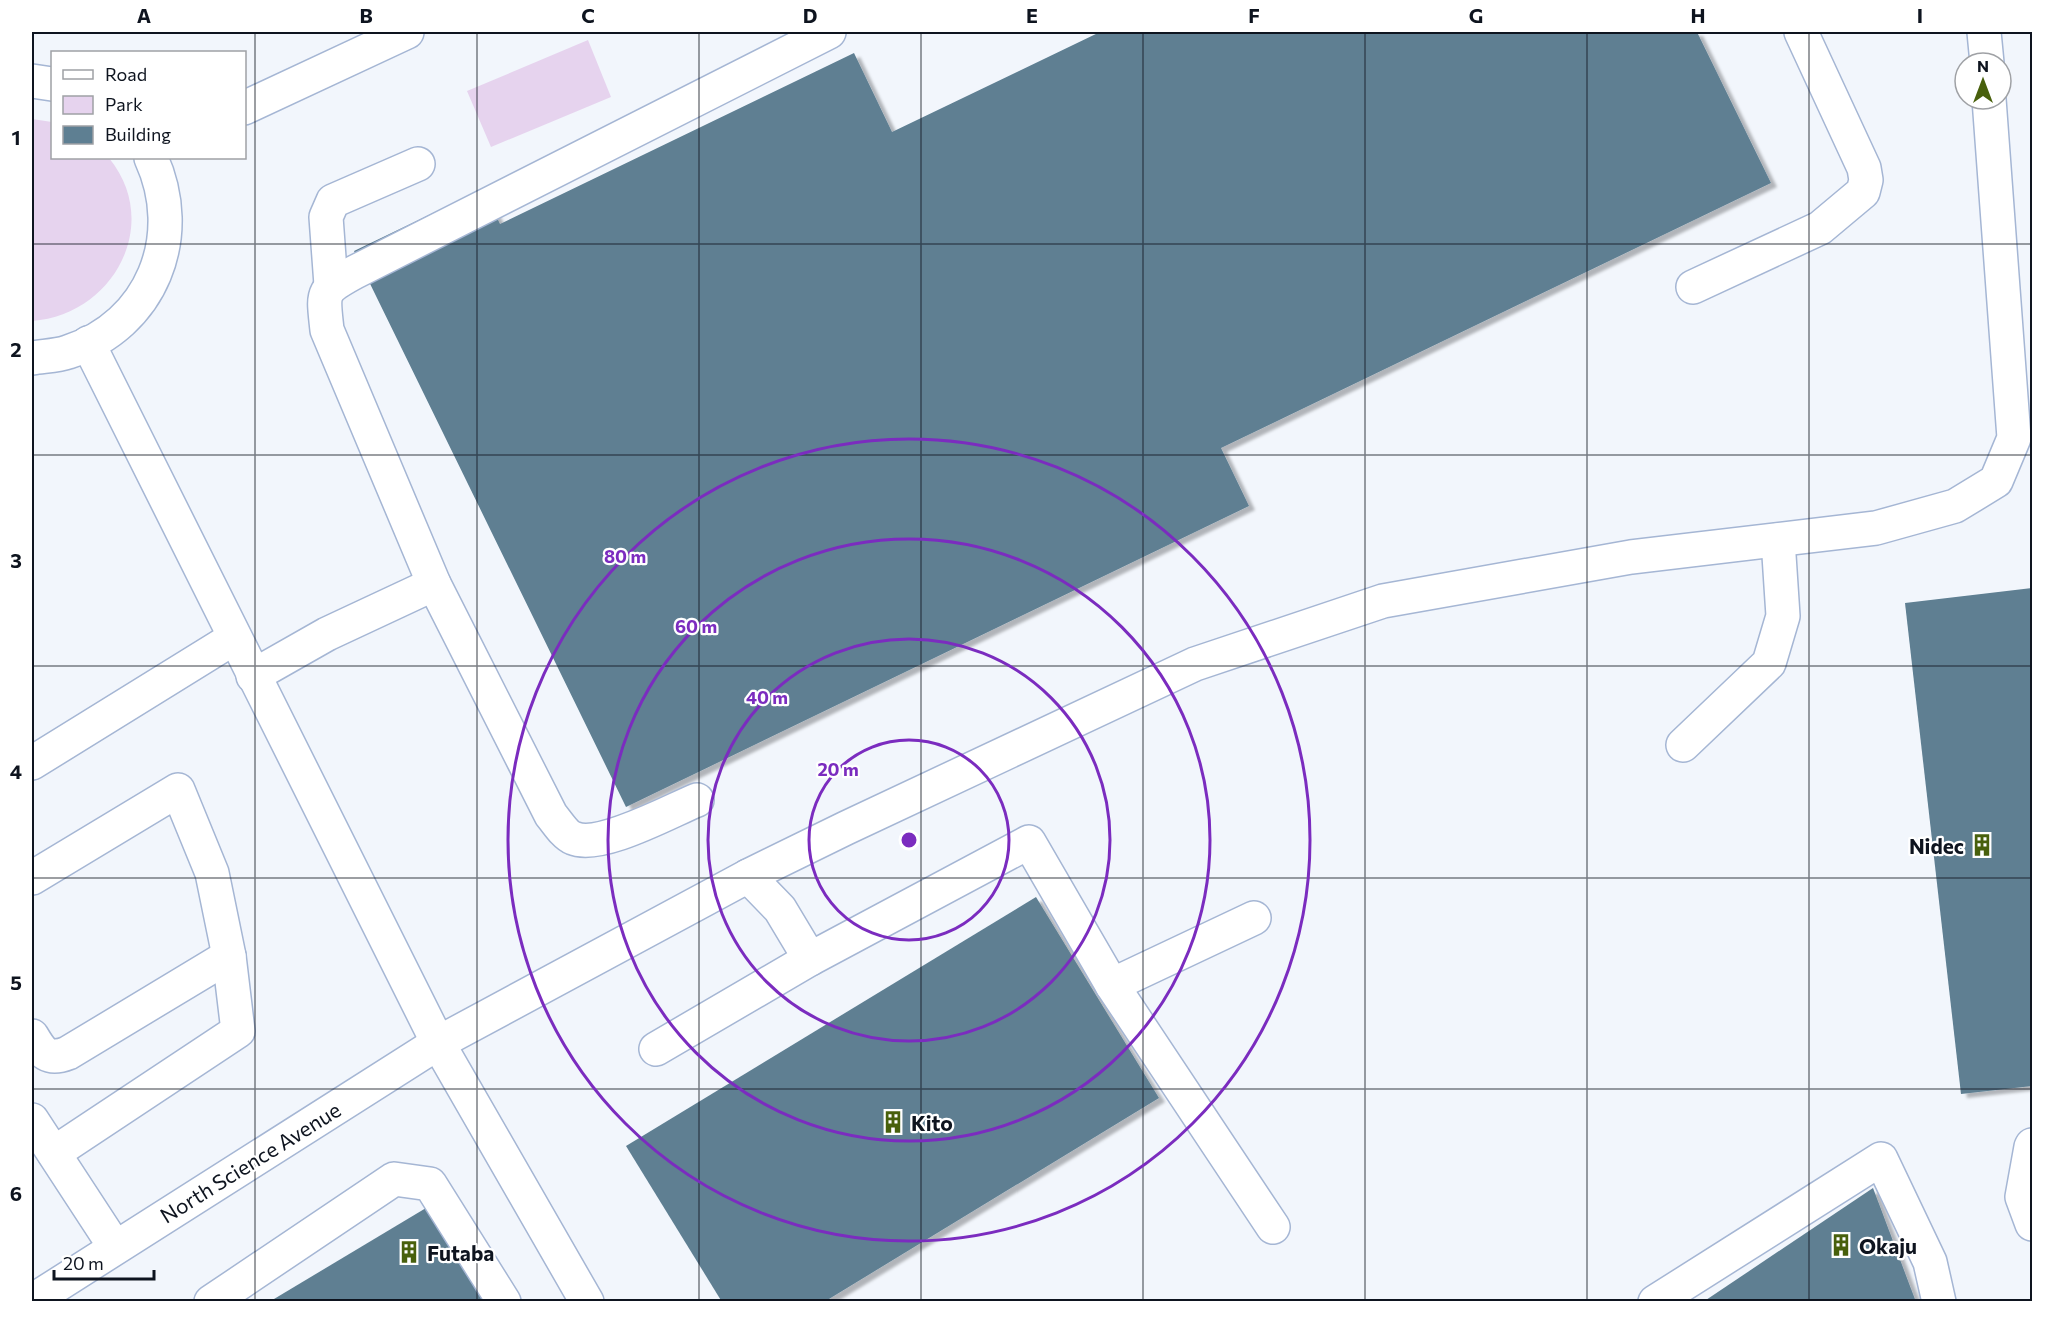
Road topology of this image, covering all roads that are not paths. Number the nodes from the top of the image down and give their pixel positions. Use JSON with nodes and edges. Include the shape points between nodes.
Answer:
{"nodes":[{"id":1,"x":407,"y":32,"type":"edge"},
{"id":2,"x":829,"y":32,"type":"edge"},
{"id":3,"x":1801,"y":32,"type":"edge"},
{"id":4,"x":246,"y":107,"type":"edge"},
{"id":5,"x":1990,"y":111,"type":"edge"},
{"id":6,"x":151,"y":159,"type":"edge"},
{"id":7,"x":418,"y":164,"type":"dead end"},
{"id":8,"x":331,"y":285,"type":"junction"},
{"id":9,"x":1693,"y":287,"type":"dead end"},
{"id":10,"x":88,"y":343,"type":"junction"},
{"id":11,"x":32,"y":358,"type":"edge"},
{"id":12,"x":1778,"y":540,"type":"junction"},
{"id":13,"x":434,"y":584,"type":"junction"},
{"id":14,"x":234,"y":638,"type":"junction"},
{"id":15,"x":253,"y":676,"type":"junction"},
{"id":16,"x":1683,"y":746,"type":"dead end"},
{"id":17,"x":32,"y":763,"type":"edge"},
{"id":18,"x":697,"y":800,"type":"dead end"},
{"id":19,"x":748,"y":876,"type":"junction"},
{"id":20,"x":32,"y":878,"type":"edge"},
{"id":21,"x":1254,"y":918,"type":"dead end"},
{"id":22,"x":229,"y":956,"type":"junction"},
{"id":23,"x":810,"y":958,"type":"junction"},
{"id":24,"x":1112,"y":985,"type":"junction"},
{"id":25,"x":32,"y":1036,"type":"edge"},
{"id":26,"x":438,"y":1043,"type":"junction"},
{"id":27,"x":656,"y":1049,"type":"dead end"},
{"id":28,"x":32,"y":1120,"type":"edge"},
{"id":29,"x":2032,"y":1145,"type":"edge"},
{"id":30,"x":54,"y":1153,"type":"junction"},
{"id":31,"x":2032,"y":1224,"type":"edge"},
{"id":32,"x":1273,"y":1227,"type":"dead end"},
{"id":33,"x":115,"y":1247,"type":"junction"},
{"id":34,"x":32,"y":1301,"type":"edge"},
{"id":35,"x":211,"y":1302,"type":"edge"},
{"id":36,"x":504,"y":1302,"type":"edge"},
{"id":37,"x":587,"y":1302,"type":"edge"},
{"id":38,"x":1655,"y":1302,"type":"edge"},
{"id":39,"x":1940,"y":1302,"type":"edge"}],
"edges":[{"from":1,"to":4,"type":"street"},
{"from":2,"to":8,"type":"street"},
{"from":3,"to":9,"type":"street","via":[[1864,168],[1863,192],[1820,228]]},
{"from":5,"to":12,"type":"street","name":"North Science Avenue","via":[[2014,438],[1996,481],[1955,506],[1876,528]]},
{"from":6,"to":10,"type":"street","via":[[159,175],[166,220],[158,266],[136,306],[120,323]]},
{"from":7,"to":8,"type":"street","via":[[333,201],[326,217]]},
{"from":8,"to":13,"type":"street","via":[[324,299],[327,330]]},
{"from":10,"to":11,"type":"street","via":[[67,353]]},
{"from":10,"to":14,"type":"street"},
{"from":12,"to":16,"type":"street","via":[[1783,616],[1769,663]]},
{"from":12,"to":19,"type":"street","name":"North Science Avenue","via":[[1631,557],[1383,601],[1195,664]]},
{"from":13,"to":15,"type":"street","via":[[327,634]]},
{"from":13,"to":18,"type":"street","via":[[551,815],[572,838],[589,842],[617,835]]},
{"from":14,"to":15,"type":"street"},
{"from":14,"to":17,"type":"street"},
{"from":15,"to":26,"type":"street"},
{"from":19,"to":23,"type":"street","via":[[780,909]]},
{"from":19,"to":26,"type":"street","name":"North Science Avenue"},
{"from":20,"to":22,"type":"street","via":[[178,790],[212,873]]},
{"from":21,"to":24,"type":"street"},
{"from":22,"to":25,"type":"street","via":[[68,1053],[48,1055],[40,1051]]},
{"from":22,"to":30,"type":"street","via":[[238,1031]]},
{"from":23,"to":24,"type":"street","via":[[1029,842]]},
{"from":23,"to":27,"type":"street"},
{"from":24,"to":32,"type":"street"},
{"from":26,"to":33,"type":"street","name":"North Science Avenue"},
{"from":26,"to":37,"type":"street"},
{"from":28,"to":30,"type":"street"},
{"from":29,"to":31,"type":"street","via":[[2022,1197]]},
{"from":30,"to":33,"type":"street"},
{"from":33,"to":34,"type":"street","name":"North Science Avenue"},
{"from":35,"to":36,"type":"street","via":[[394,1179],[430,1184]]},
{"from":38,"to":39,"type":"street","via":[[1881,1159],[1930,1262]]}]}
